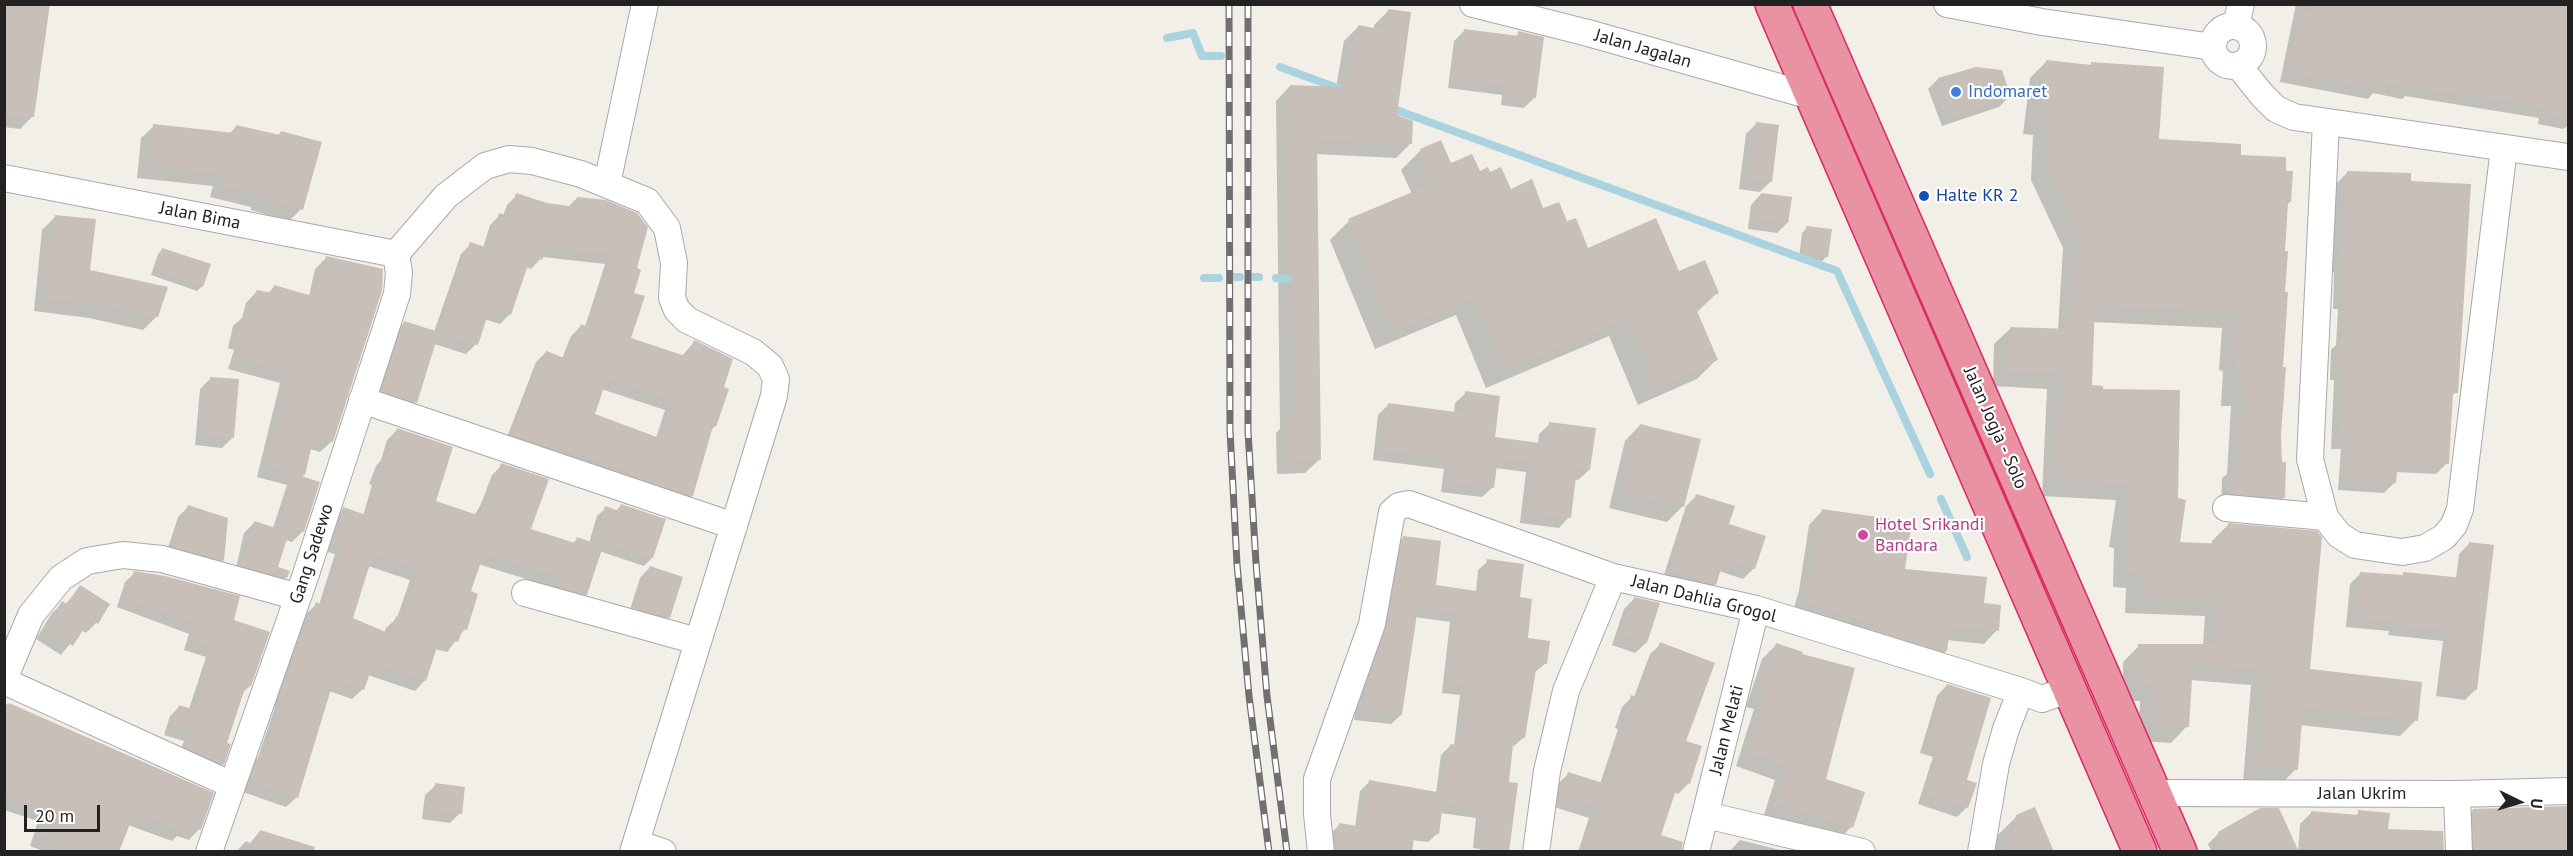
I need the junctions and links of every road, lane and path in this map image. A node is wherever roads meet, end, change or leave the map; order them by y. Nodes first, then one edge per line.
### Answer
1 (645, 4) edge
2 (1473, 4) edge
3 (1772, 4) edge
4 (1810, 4) edge
5 (1947, 4) edge
6 (2043, 13) edge
7 (2238, 15) edge
8 (2212, 47) junction
9 (2238, 65) junction
10 (1812, 96) junction
11 (2326, 122) junction
12 (2504, 148) junction
13 (2568, 158) edge
14 (4, 178) edge
15 (607, 184) junction
16 (396, 254) junction
17 (362, 400) junction
18 (2008, 458) junction
19 (1974, 473) junction
20 (2226, 508) dead end
21 (2325, 517) junction
22 (734, 526) junction
23 (1614, 577) junction
24 (525, 593) dead end
25 (298, 597) junction
26 (1756, 609) junction
27 (13, 633) edge
28 (696, 641) junction
29 (4, 680) edge
30 (2070, 689) junction
31 (2020, 691) junction
32 (232, 785) junction
33 (2568, 791) edge
34 (2155, 793) junction
35 (2457, 794) junction
36 (1706, 815) junction
37 (634, 847) edge
38 (209, 852) edge
39 (663, 852) edge
40 (1321, 852) edge
41 (1536, 852) edge
42 (1696, 852) edge
43 (1862, 852) edge
44 (1981, 852) edge
45 (2139, 852) edge
46 (2180, 852) edge
47 (2458, 852) edge

1 - 15 street
2 - 10 street, Jalan Jagalan
3 - 10 highway, Jalan Jogja - Solo
4 - 18 highway, Jalan Jogja - Solo
5 - 6 street
6 - 8 street
7 - 8 street
7 - 9 street
8 - 9 street
9 - 11 street
10 - 19 highway, Jalan Jogja - Solo
11 - 12 street
11 - 21 street
12 - 13 street
12 - 21 street
14 - 16 street, Jalan Bima
15 - 16 street
15 - 22 street
16 - 17 street, Gang Sadewo
17 - 22 street
17 - 25 street, Gang Sadewo
18 - 19 highway
18 - 34 highway, Jalan Jogja - Solo
19 - 30 highway, Jalan Jogja - Solo
20 - 21 street
22 - 28 street
23 - 26 street, Jalan Dahlia Grogol
23 - 40 street, Jalan Dahlia Grogol
23 - 41 street
24 - 28 street
25 - 27 street
25 - 32 street, Gang Sadewo
26 - 31 street, Jalan Dahlia Grogol
26 - 36 street, Jalan Melati
27 - 29 street
28 - 37 street
29 - 32 street
30 - 31 street, Jalan Dahlia Grogol
30 - 45 highway, Jalan Jogja - Solo
31 - 44 street
32 - 38 street, Gang Sadewo
33 - 35 street, Jalan Ukrim
34 - 35 street, Jalan Ukrim
34 - 46 highway, Jalan Jogja - Solo
35 - 47 street
36 - 42 street, Jalan Melati
36 - 43 street
37 - 39 street

